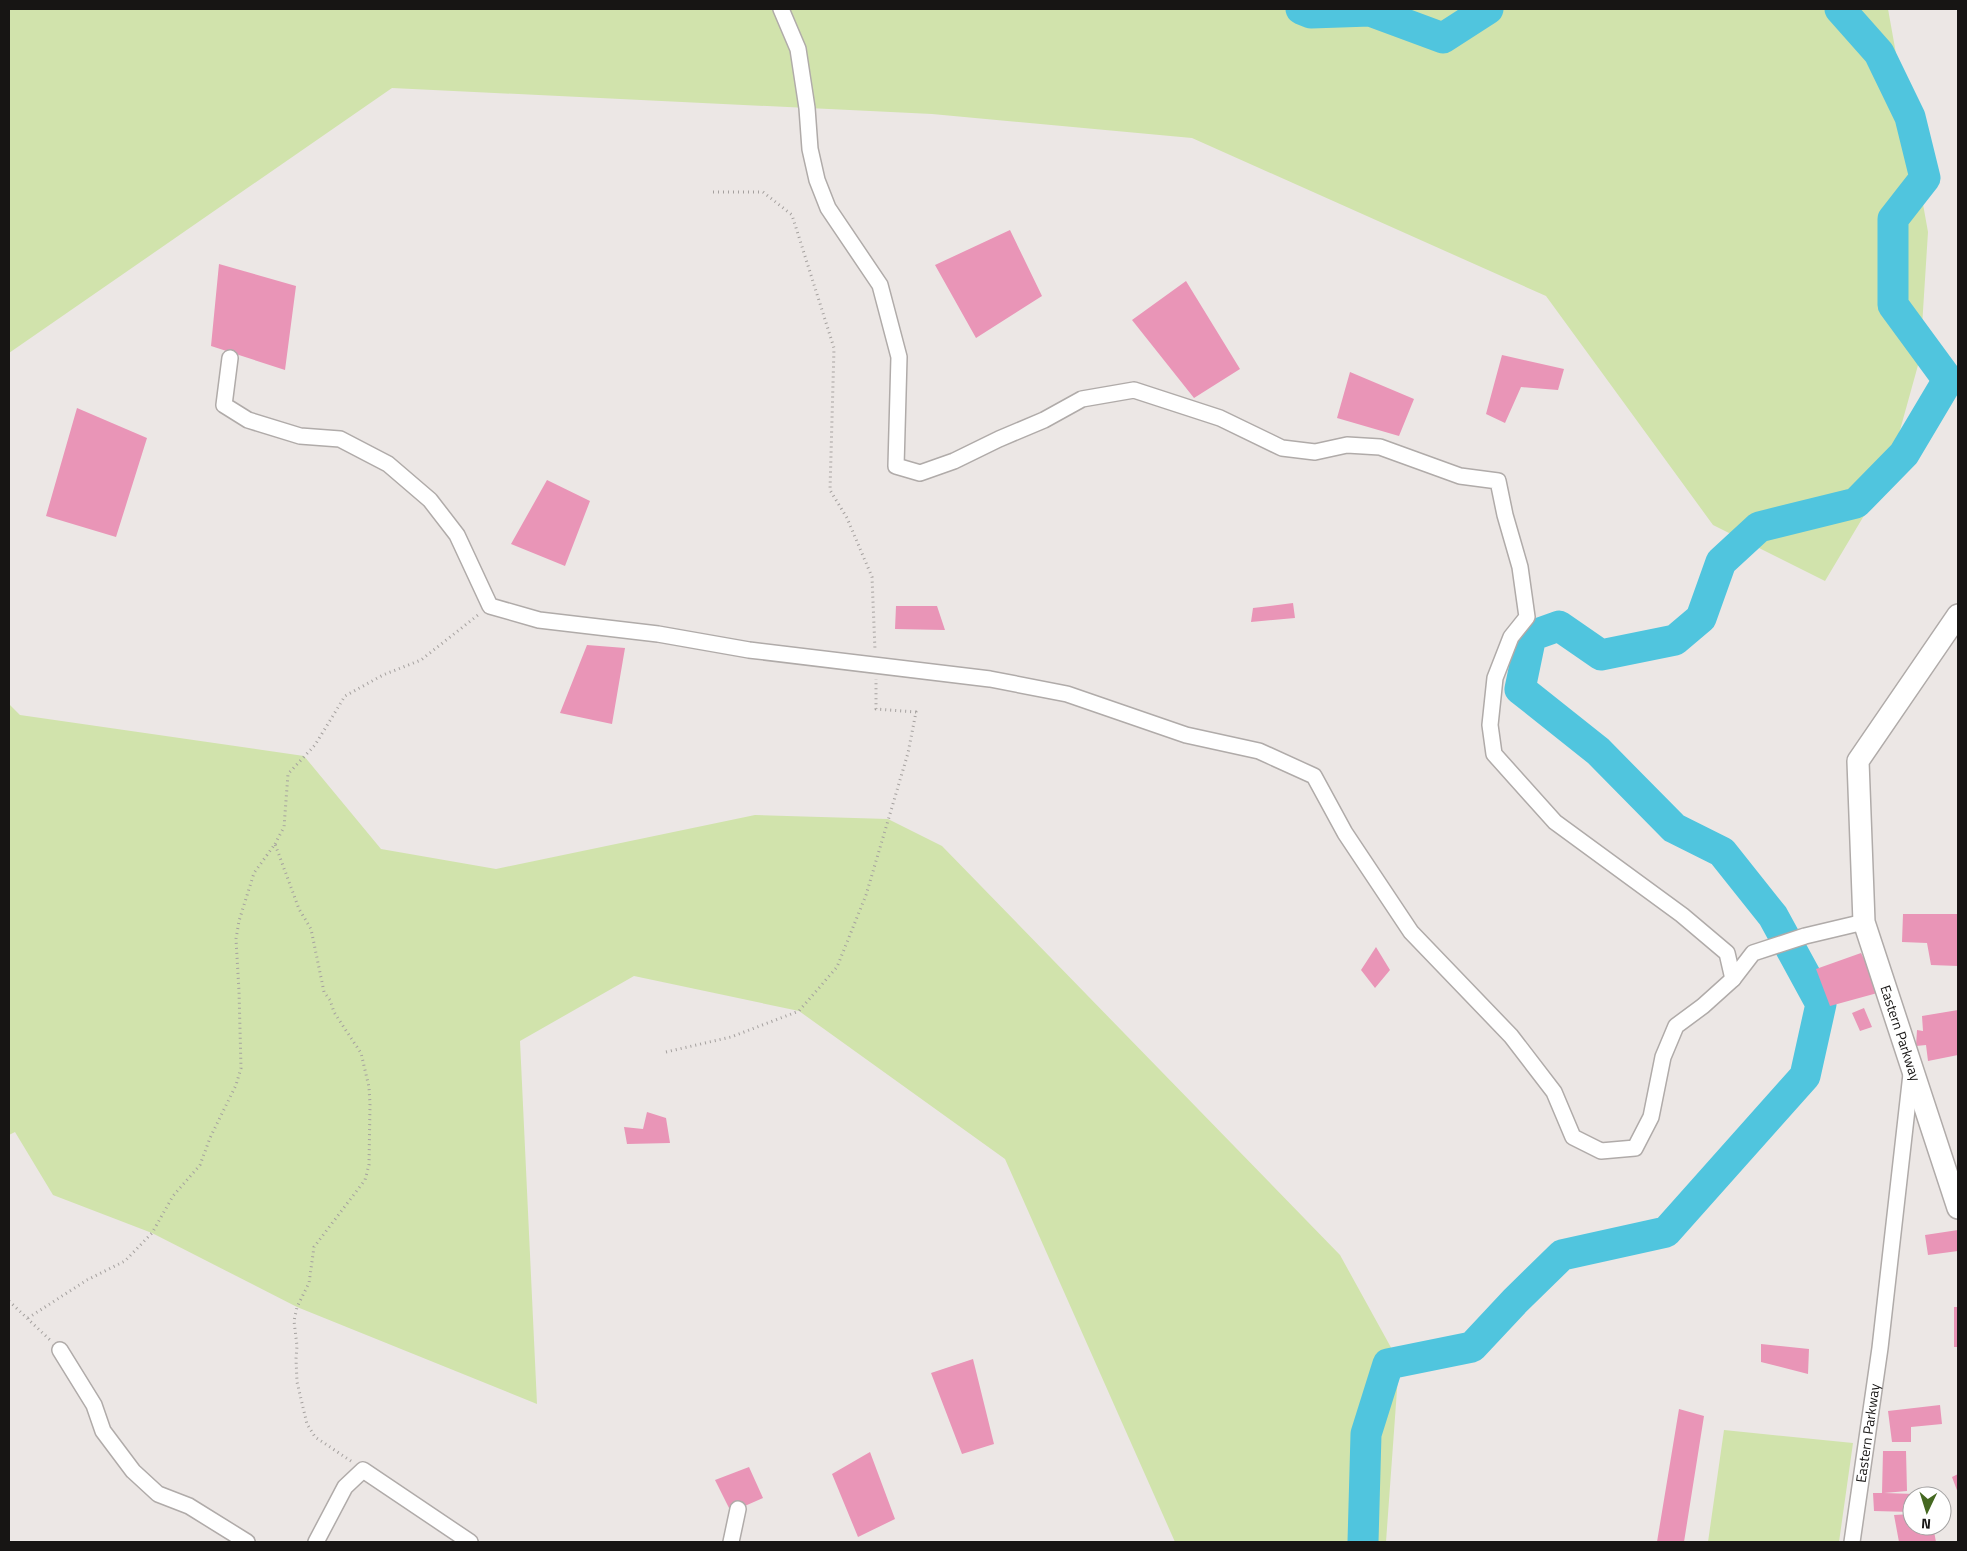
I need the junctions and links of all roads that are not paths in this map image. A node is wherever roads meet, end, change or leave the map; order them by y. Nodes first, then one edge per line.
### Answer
1 (781, 9) edge
2 (230, 358) dead end
3 (1958, 616) edge
4 (1864, 922) junction
5 (1733, 979) junction
6 (1912, 1065) junction
7 (1958, 1204) edge
8 (60, 1350) road end
9 (738, 1509) dead end
10 (247, 1542) edge
11 (316, 1542) edge
12 (470, 1542) edge
13 (731, 1542) edge
14 (1852, 1542) edge

1 - 5 street
2 - 5 street
3 - 4 street, Eastern Parkway
4 - 5 street
4 - 6 street, Eastern Parkway
6 - 7 street
6 - 14 street, Eastern Parkway
8 - 10 street
9 - 13 street
11 - 12 street

